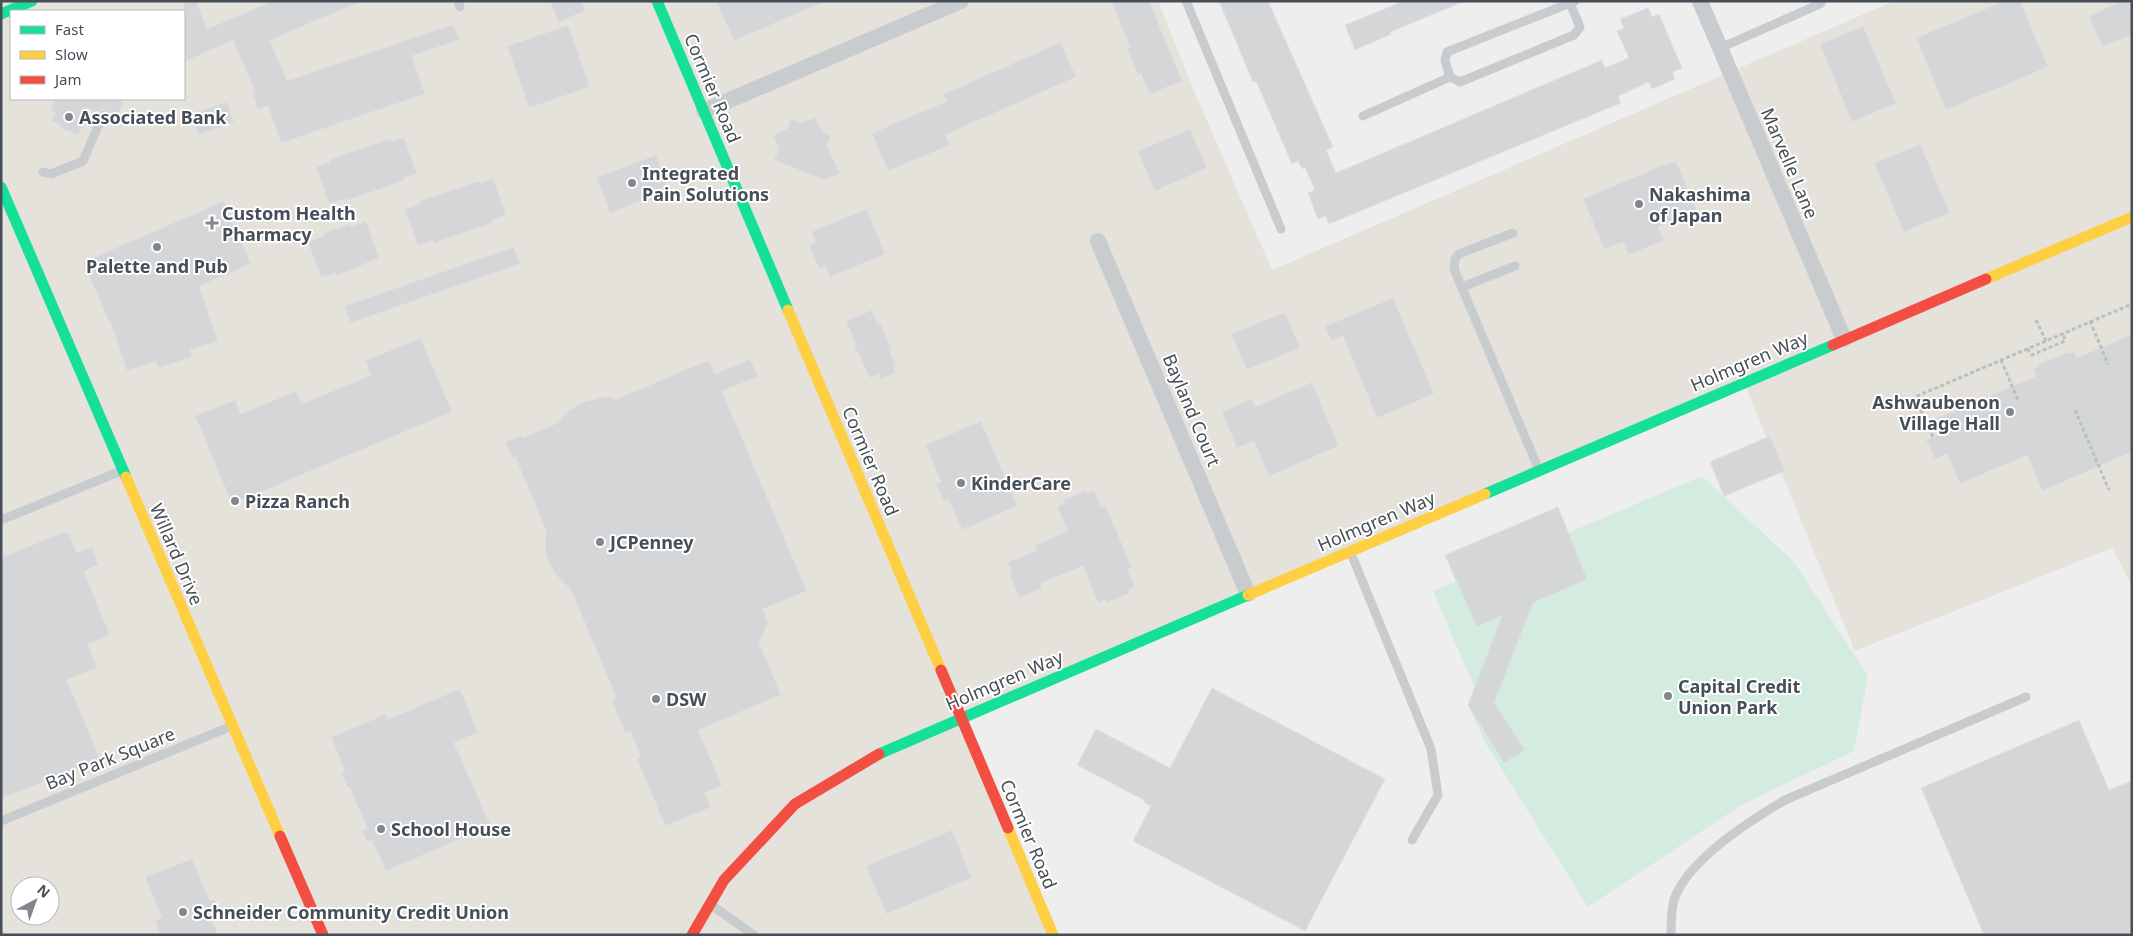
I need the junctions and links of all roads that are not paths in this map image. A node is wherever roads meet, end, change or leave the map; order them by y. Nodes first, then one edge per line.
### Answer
1 (32, 1) edge
2 (657, 1) edge
3 (961, 1) edge
4 (1186, 1) edge
5 (1700, 1) edge
6 (1822, 1) edge
7 (1572, 2) edge
8 (11, 10) edge
9 (1720, 48) junction
10 (1450, 77) junction
11 (704, 111) junction
12 (103, 115) dead end
13 (1363, 116) dead end
14 (43, 172) dead end
15 (1, 188) edge
16 (2132, 217) edge
17 (1281, 229) dead end
18 (1513, 233) dead end
19 (1098, 241) dead end
20 (1515, 266) dead end
21 (1462, 287) junction
22 (1844, 340) junction
23 (122, 470) junction
24 (1540, 470) junction
25 (1, 520) edge
26 (1350, 551) junction
27 (1248, 594) junction
28 (2026, 698) dead end
29 (961, 717) junction
30 (232, 726) junction
31 (1, 821) edge
32 (1412, 840) dead end
33 (710, 905) junction
34 (322, 935) edge
35 (692, 935) edge
36 (754, 935) edge
37 (1053, 935) edge
38 (1671, 935) edge

1 - 8 street
2 - 11 street, Cormier Road
3 - 11 street
4 - 17 lane
5 - 9 street, Marvelle Lane
6 - 9 lane
7 - 10 lane
7 - 10 lane
9 - 22 street, Marvelle Lane
10 - 13 lane
11 - 29 street, Cormier Road
12 - 14 lane
15 - 23 street, Willard Drive
16 - 22 street, Holmgren Way
18 - 21 lane
19 - 27 street, Bayland Court
20 - 21 lane
21 - 24 lane
22 - 24 street, Holmgren Way
23 - 25 lane
23 - 30 street, Willard Drive
24 - 26 street, Holmgren Way
26 - 27 street, Holmgren Way
26 - 32 lane
27 - 29 street, Holmgren Way
28 - 38 lane
29 - 33 street, Holmgren Way
29 - 37 street, Cormier Road
30 - 31 lane, Bay Park Square
30 - 34 street, Willard Drive
33 - 35 street, Holmgren Way
33 - 36 lane

